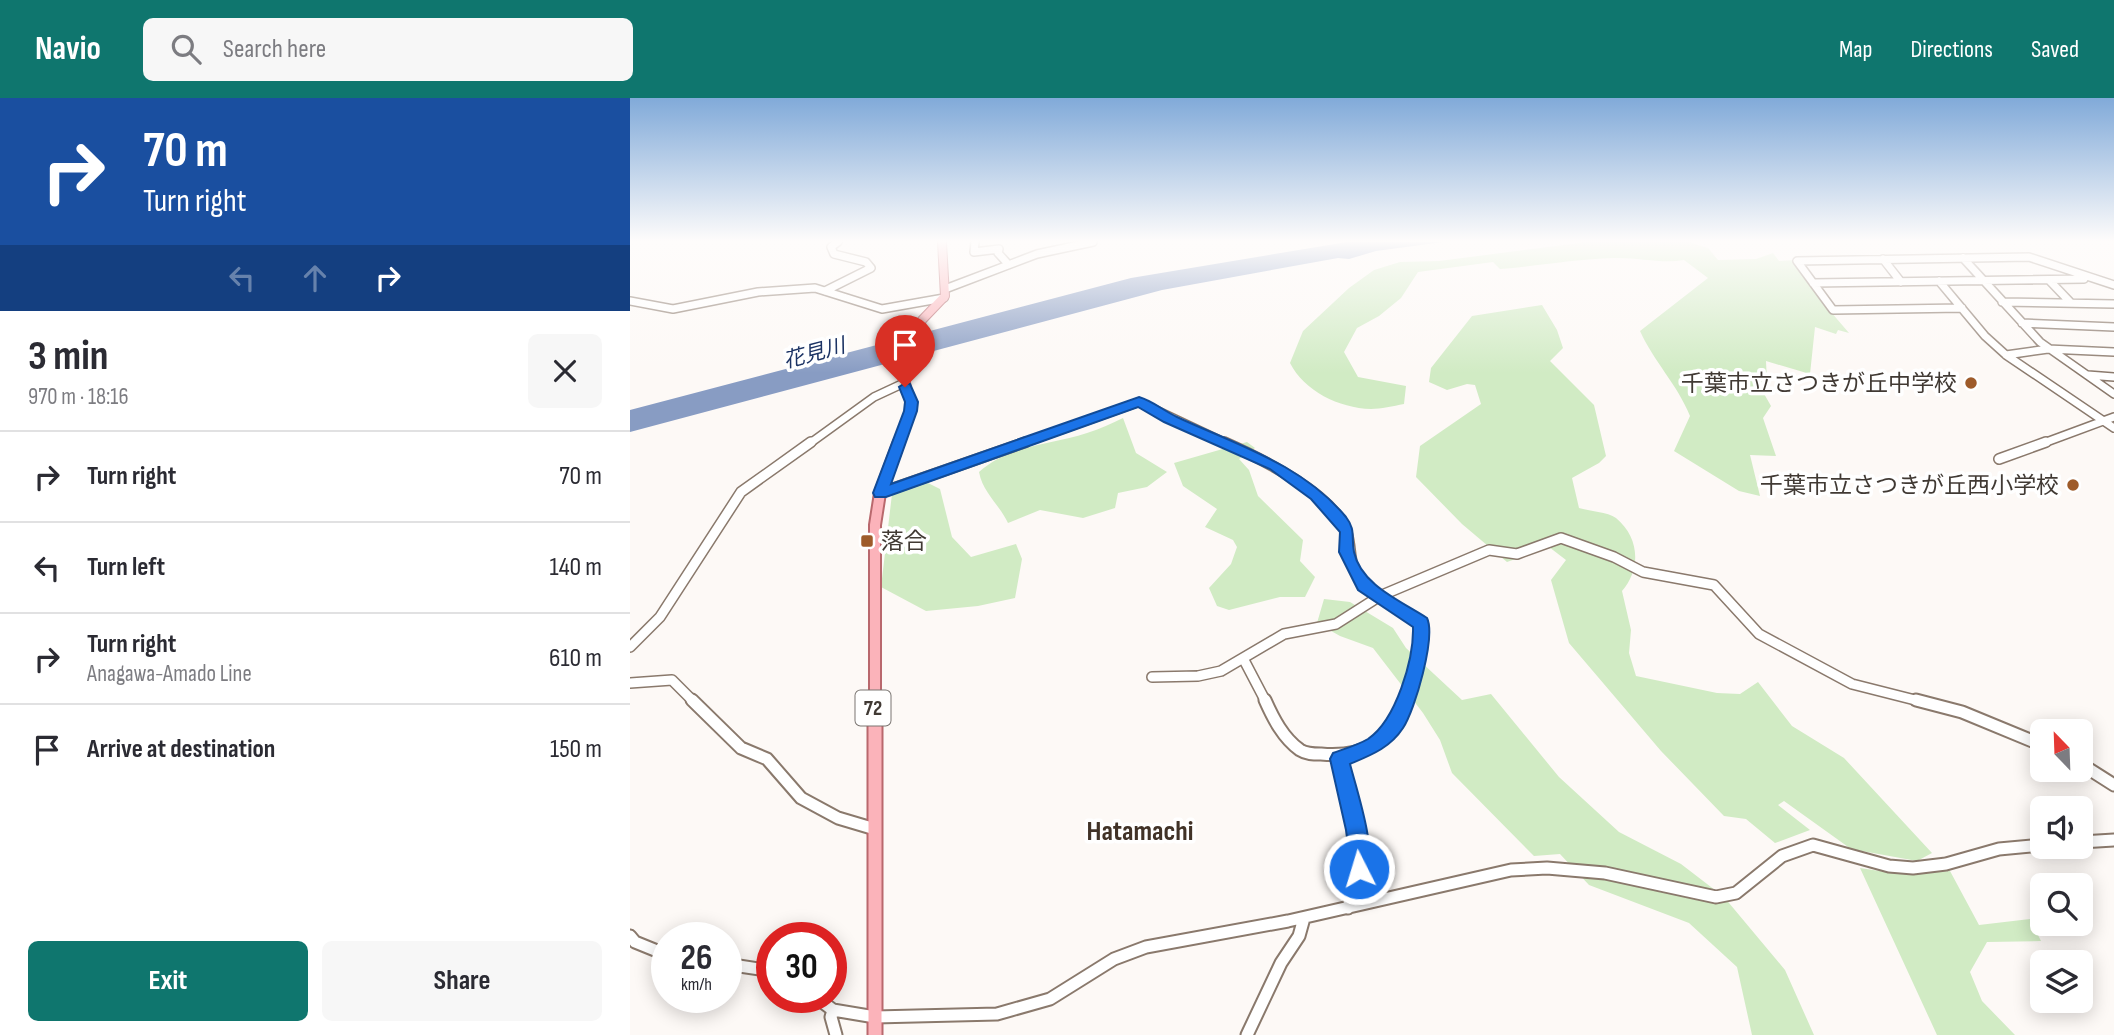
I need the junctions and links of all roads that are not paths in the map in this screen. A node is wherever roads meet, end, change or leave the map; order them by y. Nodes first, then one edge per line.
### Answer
1 (837, 286) edge
2 (945, 286) edge
3 (961, 286) edge
4 (1815, 286) edge
5 (1944, 286) edge
6 (1987, 286) edge
7 (2054, 286) edge
8 (825, 291) junction
9 (945, 293) junction
10 (630, 301) edge
11 (2002, 302) junction
12 (2071, 303) junction
13 (2114, 304) edge
14 (1962, 308) junction
15 (2021, 323) junction
16 (2114, 327) edge
17 (2048, 349) junction
18 (2114, 352) edge
19 (2006, 355) junction
20 (2086, 375) junction
21 (2114, 377) edge
22 (904, 383) junction
23 (2114, 394) edge
24 (2114, 417) edge
25 (2104, 421) junction
26 (2114, 428) edge
27 (1999, 459) dead end
28 (880, 493) junction
29 (1380, 596) junction
30 (630, 647) edge
31 (1244, 660) junction
32 (1152, 677) dead end
33 (630, 683) edge
34 (2030, 740) edge
35 (1339, 759) junction
36 (2093, 772) edge
37 (2114, 785) edge
38 (875, 829) junction
39 (2114, 840) edge
40 (2093, 841) edge
41 (2030, 846) edge
42 (1348, 908) junction
43 (1304, 918) junction
44 (630, 936) edge
45 (651, 950) edge
46 (847, 1012) edge
47 (832, 1013) edge
48 (875, 1017) junction
49 (836, 1035) edge
50 (875, 1035) edge
51 (1247, 1035) edge

1 - 8 street
2 - 9 main road
3 - 9 street
4 - 14 street
5 - 14 street
6 - 11 street
7 - 12 street
8 - 9 street
8 - 10 street
9 - 22 main road, 72
11 - 12 street
11 - 15 street
12 - 13 street
14 - 19 street
15 - 16 street
15 - 17 street
17 - 18 street
17 - 19 street
17 - 20 street
19 - 25 street
20 - 21 street
20 - 23 street
22 - 28 main road, 72
22 - 30 street
24 - 25 street
25 - 26 street
25 - 27 street
28 - 29 street
28 - 38 main road, 72
29 - 31 street
29 - 34 street
29 - 35 street
31 - 32 street
31 - 35 street
33 - 38 street
35 - 42 street
36 - 37 street
38 - 48 main road, 72
39 - 40 street
41 - 42 street
42 - 43 street
43 - 48 street
43 - 51 street
44 - 45 street
46 - 48 street
47 - 49 street
48 - 50 main road, 72

